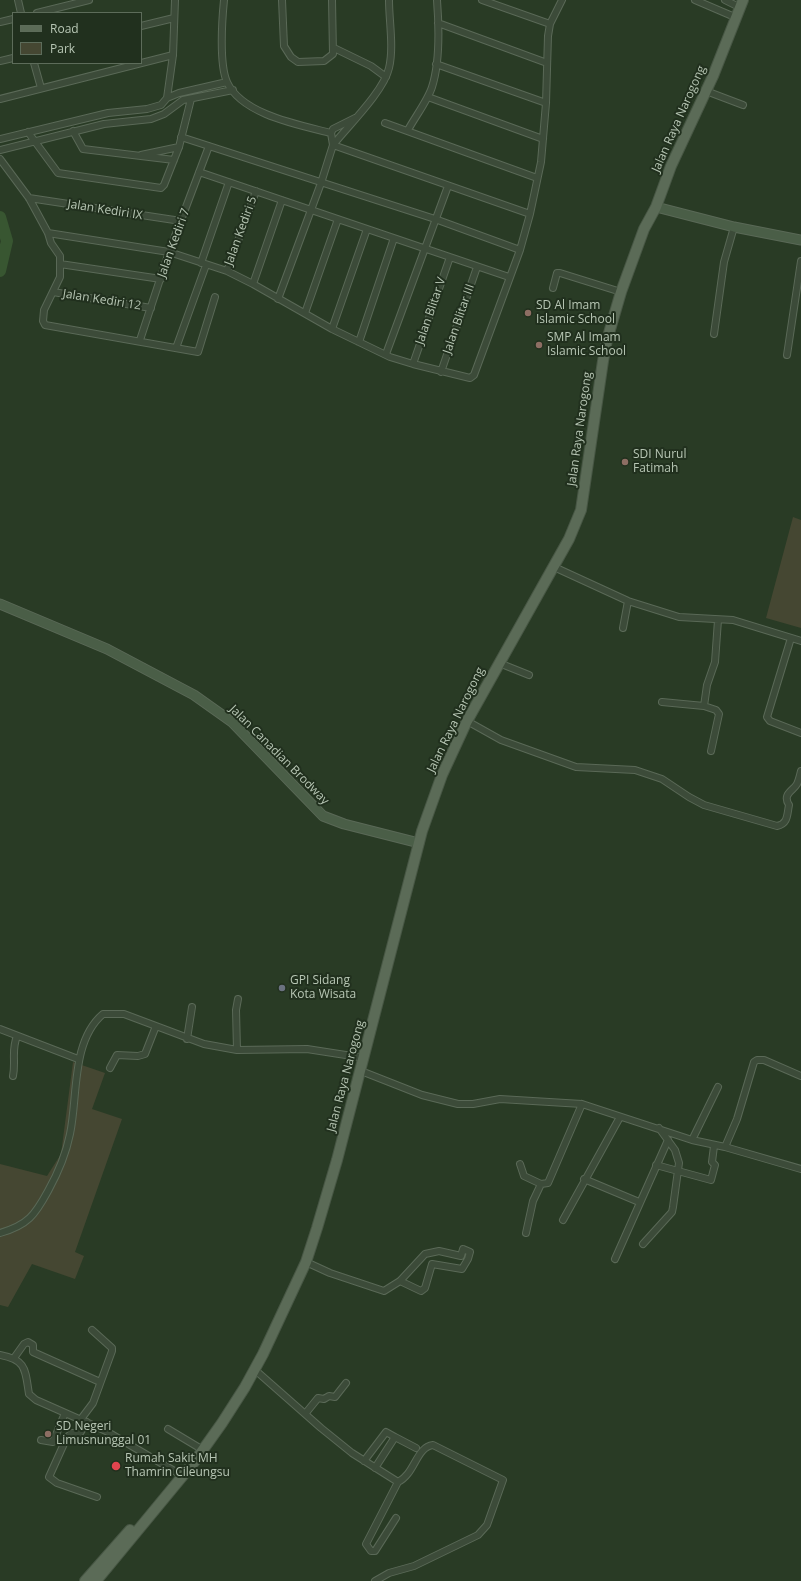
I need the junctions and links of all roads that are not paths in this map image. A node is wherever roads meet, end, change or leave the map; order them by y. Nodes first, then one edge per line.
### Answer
1 (18, 0) edge
2 (89, 0) edge
3 (175, 0) edge
4 (224, 0) edge
5 (282, 0) edge
6 (332, 0) edge
7 (389, 0) edge
8 (437, 0) edge
9 (482, 0) edge
10 (562, 0) edge
11 (695, 0) edge
12 (725, 0) edge
13 (742, 4) edge
14 (21, 12) edge
15 (41, 12) edge
16 (174, 18) junction
17 (737, 18) junction
18 (12, 19) edge
19 (0, 22) edge
20 (438, 23) junction
21 (550, 24) junction
22 (142, 26) edge
23 (334, 48) junction
24 (173, 55) junction
25 (12, 58) edge
26 (0, 61) edge
27 (142, 63) edge
28 (547, 63) junction
29 (34, 64) edge
30 (137, 64) edge
31 (436, 64) junction
32 (386, 77) junction
33 (227, 82) junction
34 (42, 88) junction
35 (233, 90) junction
36 (706, 91) junction
37 (428, 97) junction
38 (167, 98) junction
39 (0, 99) edge
40 (190, 99) junction
41 (546, 103) junction
42 (743, 105) dead end
43 (355, 118) junction
44 (385, 123) dead end
45 (408, 130) junction
46 (73, 131) junction
47 (28, 132) junction
48 (331, 133) junction
49 (181, 137) junction
50 (0, 139) edge
51 (543, 139) junction
52 (34, 141) junction
53 (333, 145) junction
54 (209, 146) junction
55 (179, 147) junction
56 (0, 150) edge
57 (138, 156) junction
58 (0, 159) edge
59 (174, 160) junction
60 (199, 172) junction
61 (538, 178) junction
62 (229, 182) junction
63 (321, 183) junction
64 (448, 186) junction
65 (256, 191) junction
66 (29, 198) junction
67 (282, 200) junction
68 (656, 207) junction
69 (310, 210) junction
70 (530, 214) junction
71 (338, 219) junction
72 (435, 219) junction
73 (181, 221) junction
74 (734, 227) junction
75 (367, 229) junction
76 (48, 233) junction
77 (394, 238) junction
78 (801, 240) edge
79 (424, 249) junction
80 (520, 250) junction
81 (170, 252) junction
82 (450, 257) junction
83 (801, 261) edge
84 (60, 264) junction
85 (204, 264) junction
86 (477, 266) junction
87 (227, 271) junction
88 (509, 277) junction
89 (161, 279) junction
90 (253, 284) junction
91 (554, 288) dead end
92 (53, 292) junction
93 (621, 292) junction
94 (215, 297) dead end
95 (278, 299) junction
96 (151, 308) junction
97 (305, 313) junction
98 (332, 329) junction
99 (714, 334) dead end
100 (140, 340) junction
101 (359, 342) junction
102 (176, 348) junction
103 (386, 354) junction
104 (786, 355) dead end
105 (413, 364) junction
106 (441, 372) junction
107 (554, 567) junction
108 (628, 601) junction
109 (0, 604) edge
110 (718, 620) junction
111 (623, 628) dead end
112 (791, 638) junction
113 (801, 641) edge
114 (499, 663) junction
115 (529, 675) dead end
116 (662, 702) dead end
117 (704, 706) junction
118 (467, 721) junction
119 (801, 733) edge
120 (711, 751) dead end
121 (801, 771) edge
122 (419, 843) junction
123 (238, 999) dead end
124 (192, 1007) dead end
125 (156, 1026) junction
126 (0, 1029) edge
127 (17, 1036) junction
128 (187, 1039) junction
129 (237, 1050) junction
130 (365, 1058) junction
131 (78, 1059) junction
132 (110, 1068) dead end
133 (361, 1071) junction
134 (13, 1076) dead end
135 (801, 1076) edge
136 (718, 1087) dead end
137 (582, 1104) junction
138 (620, 1117) junction
139 (659, 1128) junction
140 (668, 1140) junction
141 (692, 1140) junction
142 (714, 1146) junction
143 (725, 1147) junction
144 (520, 1164) dead end
145 (656, 1165) junction
146 (801, 1169) edge
147 (678, 1172) junction
148 (584, 1179) junction
149 (541, 1184) junction
150 (639, 1202) junction
151 (563, 1220) dead end
152 (0, 1233) edge
153 (526, 1233) dead end
154 (643, 1244) dead end
155 (615, 1260) dead end
156 (306, 1262) junction
157 (400, 1282) junction
158 (92, 1330) dead end
159 (0, 1355) edge
160 (14, 1358) junction
161 (254, 1370) junction
162 (100, 1382) junction
163 (346, 1384) dead end
164 (65, 1412) junction
165 (305, 1414) junction
166 (84, 1420) junction
167 (168, 1429) dead end
168 (396, 1437) junction
169 (41, 1440) dead end
170 (416, 1448) dead end
171 (203, 1450) junction
172 (364, 1461) junction
173 (375, 1468) junction
174 (183, 1476) junction
175 (398, 1482) junction
176 (169, 1492) junction
177 (97, 1497) dead end
178 (396, 1518) dead end
179 (85, 1581) edge
180 (96, 1581) edge
181 (374, 1581) edge

1 - 14 street
2 - 15 street
3 - 16 street
4 - 33 street
5 - 23 street
6 - 23 street
7 - 32 street
8 - 20 street
9 - 21 street
10 - 21 street
11 - 17 street
12 - 13 street
13 - 17 main road, Jalan Raya Narogong
16 - 22 street
16 - 24 street
17 - 36 main road, Jalan Raya Narogong
18 - 19 street
20 - 28 street
20 - 31 street
21 - 28 street
23 - 32 street
24 - 27 street
24 - 38 street
25 - 26 street
28 - 41 street
29 - 34 street
30 - 34 street
31 - 37 street
31 - 41 street
32 - 43 street
33 - 35 street
33 - 38 street
34 - 39 street
35 - 40 street
35 - 48 street
36 - 42 street
36 - 68 main road, Jalan Raya Narogong
37 - 45 street
37 - 51 street
38 - 47 street
40 - 46 street
40 - 49 street
41 - 51 street
43 - 48 street
43 - 53 street
44 - 45 street
45 - 61 street
46 - 52 street
46 - 57 street
47 - 50 street
47 - 52 street
48 - 53 street
49 - 54 street
49 - 55 street
51 - 61 street
52 - 56 street
52 - 59 street
53 - 63 street
53 - 64 street
54 - 60 street, Jalan Kediri 7
54 - 63 street
55 - 57 street
55 - 59 street
57 - 59 street
58 - 66 street
60 - 62 street
60 - 73 street, Jalan Kediri 7
61 - 70 street
62 - 65 street
62 - 85 street
63 - 69 street
63 - 72 street
64 - 70 street
64 - 72 street
65 - 67 street
65 - 87 street, Jalan Kediri 5
66 - 73 street, Jalan Kediri IX
66 - 76 street
67 - 69 street
67 - 90 street
68 - 74 street
68 - 93 main road, Jalan Raya Narogong
69 - 71 street
69 - 95 street
70 - 80 street
71 - 75 street
71 - 97 street
72 - 79 street
72 - 80 street
73 - 81 street, Jalan Kediri 7
74 - 78 street
74 - 99 street
75 - 77 street
75 - 98 street
76 - 81 street
76 - 84 street
77 - 79 street
77 - 101 street
79 - 82 street
79 - 103 street
80 - 88 street
81 - 85 street
81 - 89 street, Jalan Kediri 7
82 - 86 street
82 - 105 street, Jalan Blitar V
83 - 104 street
84 - 89 street
84 - 92 street
85 - 87 street
85 - 102 street
86 - 88 street
86 - 106 street, Jalan Blitar III
87 - 90 street
88 - 106 street
89 - 96 street, Jalan Kediri 7
90 - 95 street
91 - 93 street
92 - 96 street, Jalan Kediri 12
92 - 100 street
93 - 107 main road, Jalan Raya Narogong
94 - 102 street
95 - 97 street
96 - 100 street, Jalan Kediri 7
97 - 98 street
98 - 101 street
100 - 102 street
101 - 103 street
103 - 105 street
105 - 106 street
107 - 108 street
107 - 114 main road, Jalan Raya Narogong
108 - 110 street
108 - 111 street
109 - 122 street, Jalan Canadian Brodway
110 - 112 street
110 - 117 street
112 - 113 street
112 - 119 street
114 - 115 street
114 - 118 main road, Jalan Raya Narogong
116 - 117 street
117 - 120 street
118 - 121 street
118 - 122 main road, Jalan Raya Narogong
122 - 130 main road, Jalan Raya Narogong
123 - 129 street
124 - 128 street
125 - 128 street
125 - 131 street
125 - 132 street
126 - 127 street
127 - 131 street
127 - 134 street
128 - 129 street
129 - 130 street
130 - 133 main road, Jalan Raya Narogong
131 - 152 street
133 - 137 street
133 - 156 main road, Jalan Raya Narogong
135 - 143 street
136 - 141 street
137 - 138 street
137 - 149 street
138 - 139 street
138 - 148 street
139 - 140 street
139 - 141 street
140 - 145 street
140 - 147 street
141 - 142 street
142 - 143 street
142 - 147 street
143 - 146 street
144 - 149 street
145 - 147 street
145 - 150 street
147 - 154 street
148 - 150 street
148 - 151 street
149 - 153 street
150 - 155 street
156 - 157 street
156 - 161 main road, Jalan Raya Narogong
157 - 157 street
158 - 162 street
159 - 160 street
160 - 162 street
160 - 164 street
161 - 165 street
161 - 171 main road, Jalan Raya Narogong
162 - 166 street
163 - 165 street
164 - 166 street
164 - 169 street
165 - 172 street
166 - 174 street
166 - 177 street
167 - 171 street
168 - 170 street
168 - 172 street
168 - 173 street
171 - 174 main road, Jalan Raya Narogong
172 - 173 street
173 - 175 street
174 - 176 main road, Jalan Raya Narogong
175 - 178 street
175 - 181 street
176 - 179 main road, Jalan Raya Narogong
176 - 180 main road, Jalan Raya Narogong

